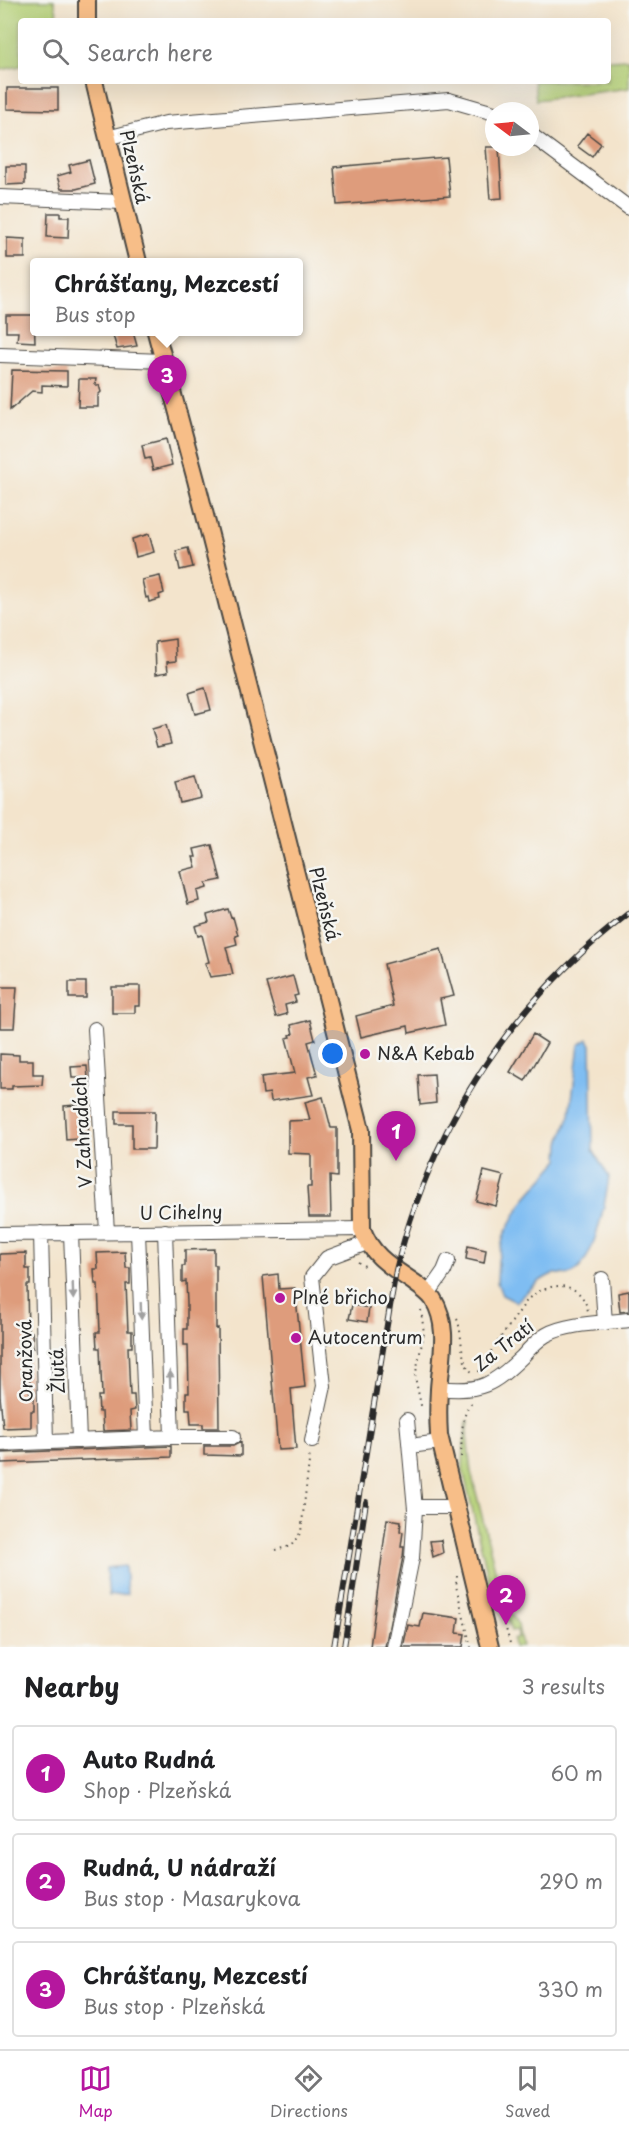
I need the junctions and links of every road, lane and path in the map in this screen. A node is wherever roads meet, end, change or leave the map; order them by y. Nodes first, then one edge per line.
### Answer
1 (87, 0) edge
2 (87, 18) edge
3 (95, 84) edge
4 (485, 110) edge
5 (107, 138) junction
6 (539, 141) edge
7 (0, 197) edge
8 (122, 202) junction
9 (628, 207) edge
10 (137, 258) edge
11 (157, 336) edge
12 (0, 355) edge
13 (163, 361) junction
14 (95, 1029) dead end
15 (107, 1232) junction
16 (138, 1232) junction
17 (165, 1232) junction
18 (41, 1233) junction
19 (71, 1233) junction
20 (0, 1234) edge
21 (365, 1236) junction
22 (448, 1261) dead end
23 (602, 1279) dead end
24 (428, 1294) junction
25 (456, 1316) dead end
26 (605, 1317) junction
27 (629, 1320) edge
28 (483, 1374) dead end
29 (479, 1375) junction
30 (439, 1388) junction
31 (474, 1402) dead end
32 (407, 1420) dead end
33 (172, 1437) junction
34 (233, 1437) dead end
35 (146, 1438) junction
36 (79, 1440) junction
37 (312, 1441) joint
38 (46, 1442) junction
39 (440, 1442) junction
40 (0, 1444) edge
41 (410, 1446) junction
42 (452, 1465) junction
43 (415, 1507) junction
44 (455, 1507) junction
45 (276, 1550) dead end
46 (493, 1597) dead end
47 (394, 1647) edge
48 (489, 1647) edge
49 (511, 1647) edge

1 - 2 main road
3 - 5 main road, Plzeňská
4 - 5 street
5 - 8 main road, Plzeňská
6 - 9 street
7 - 8 street
8 - 10 main road, Plzeňská
11 - 13 main road, Plzeňská
12 - 13 street
13 - 21 main road, Plzeňská
14 - 15 street, V Zahradách
15 - 16 street, U Cihelny
15 - 19 street, U Cihelny
16 - 17 street, U Cihelny
16 -> 35 street
17 - 21 street, U Cihelny
33 -> 17 street
18 - 19 street, U Cihelny
18 - 20 street, U Cihelny
18 - 38 street, Oranžová
19 -> 36 street, Žlutá
21 - 24 main road
21 - 37 street
22 - 24 street
23 - 26 street
24 - 30 main road
25 - 29 path
26 - 27 street, Za Tratí
26 - 29 path
26 - 30 street, Za Tratí
28 - 29 path
30 - 39 main road
31 - 42 path
32 - 41 street
33 - 34 street
33 - 35 street
35 - 36 street
36 - 38 street
37 - 45 path
38 - 40 street
39 - 41 street
39 - 42 main road
41 - 43 street
42 - 44 main road
43 - 44 street
43 - 47 street
44 - 48 main road
46 - 49 path

